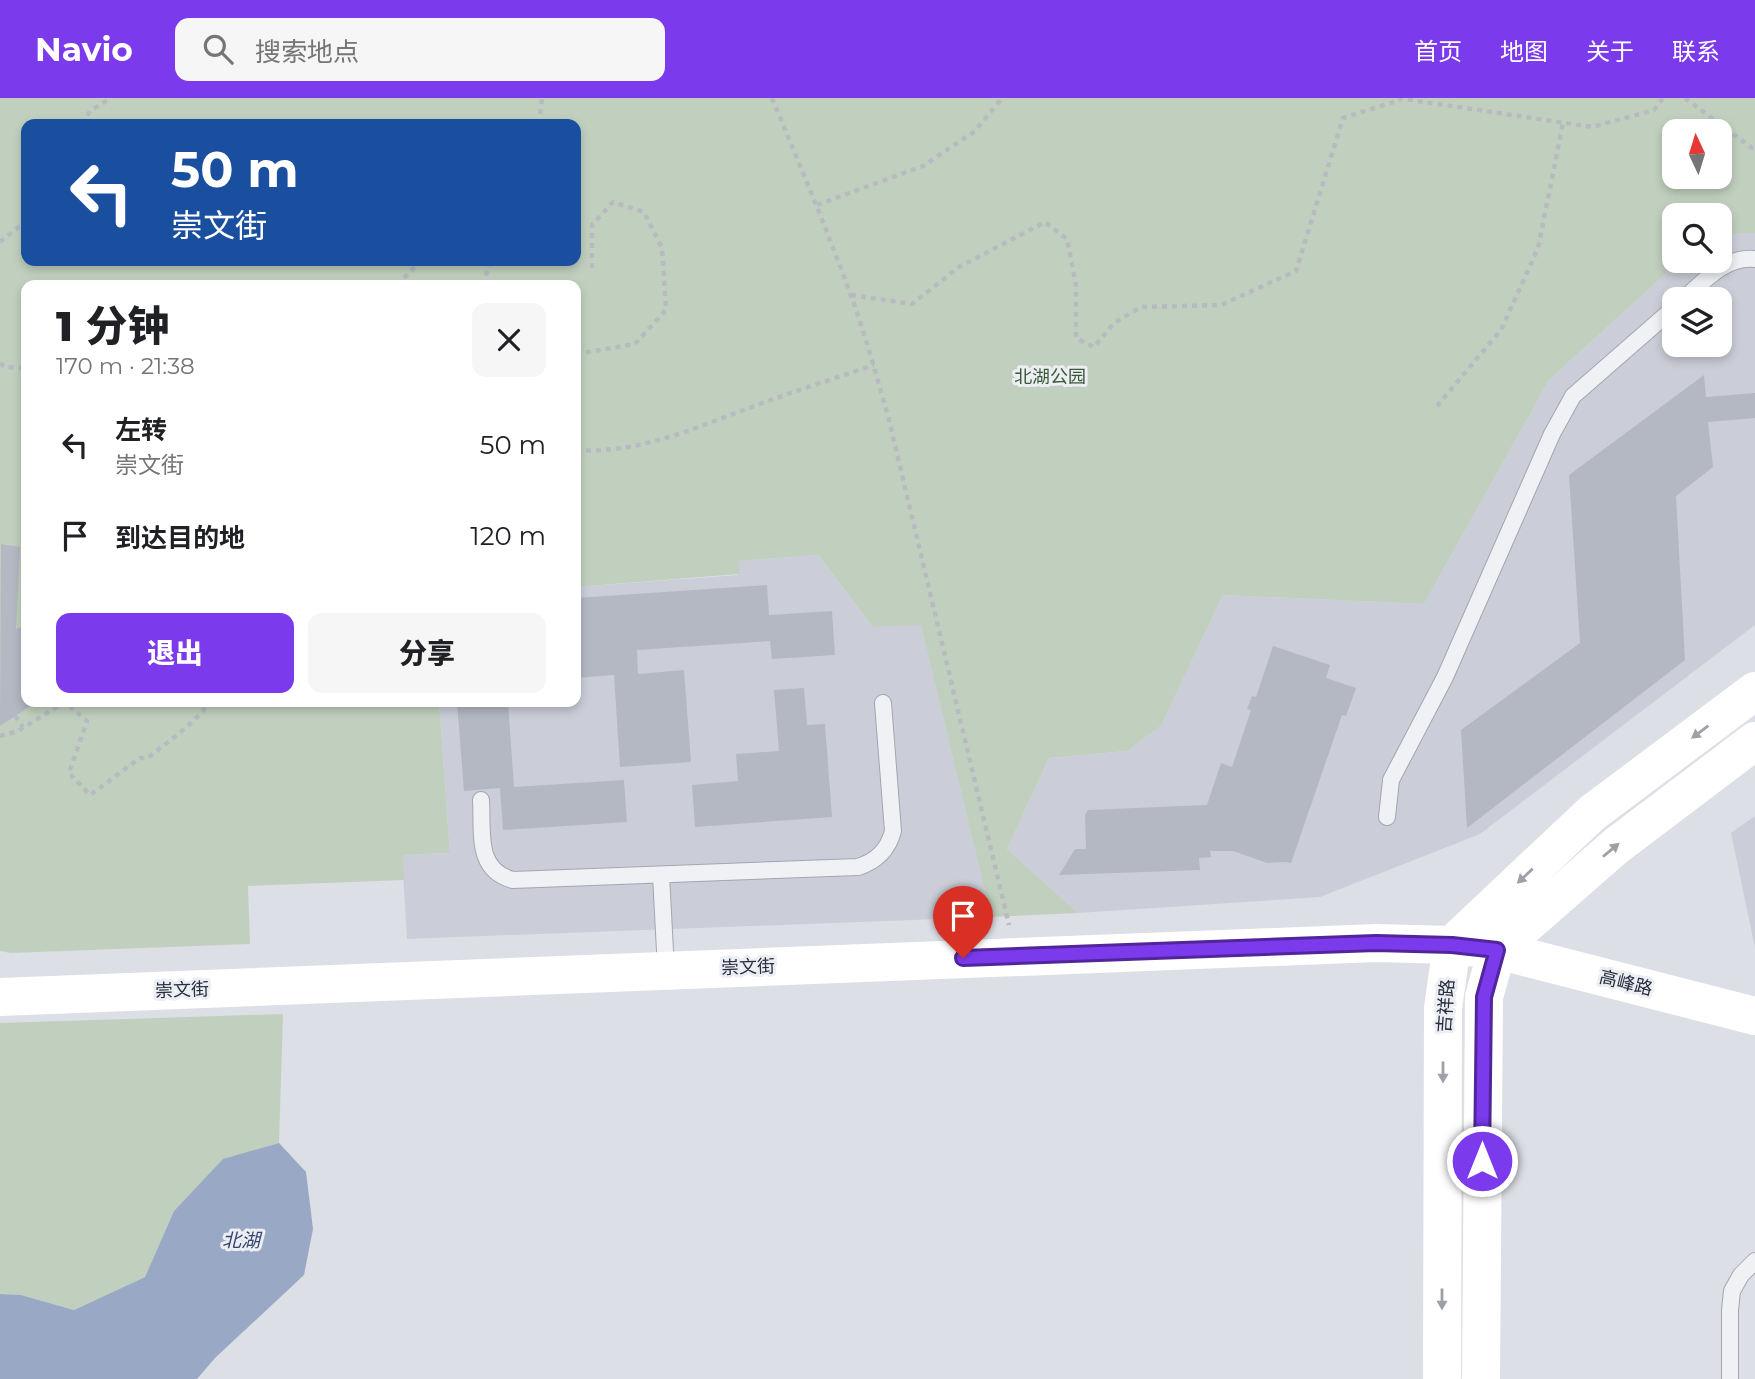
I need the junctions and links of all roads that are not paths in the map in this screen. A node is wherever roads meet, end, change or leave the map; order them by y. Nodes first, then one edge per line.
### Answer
1 (1755, 259) edge
2 (1698, 287) edge
3 (1662, 318) edge
4 (1755, 691) edge
5 (883, 703) dead end
6 (1755, 741) edge
7 (481, 800) dead end
8 (1387, 817) dead end
9 (662, 875) junction
10 (1452, 945) junction
11 (1497, 950) junction
12 (666, 970) junction
13 (0, 997) edge
14 (1755, 1016) edge
15 (1755, 1261) edge
16 (1441, 1379) edge
17 (1481, 1379) edge
18 (1730, 1379) edge

1 - 2 lane
3 - 8 lane
4 -> 10 street
5 - 9 lane
11 -> 6 street
7 - 9 lane
9 - 12 lane
10 - 11 street, 崇文街
10 - 12 street, 崇文街
10 -> 16 street, 吉祥路
11 - 14 street, 高峰路
11 - 17 street, 吉祥路
12 - 13 street, 崇文街
15 - 18 lane

